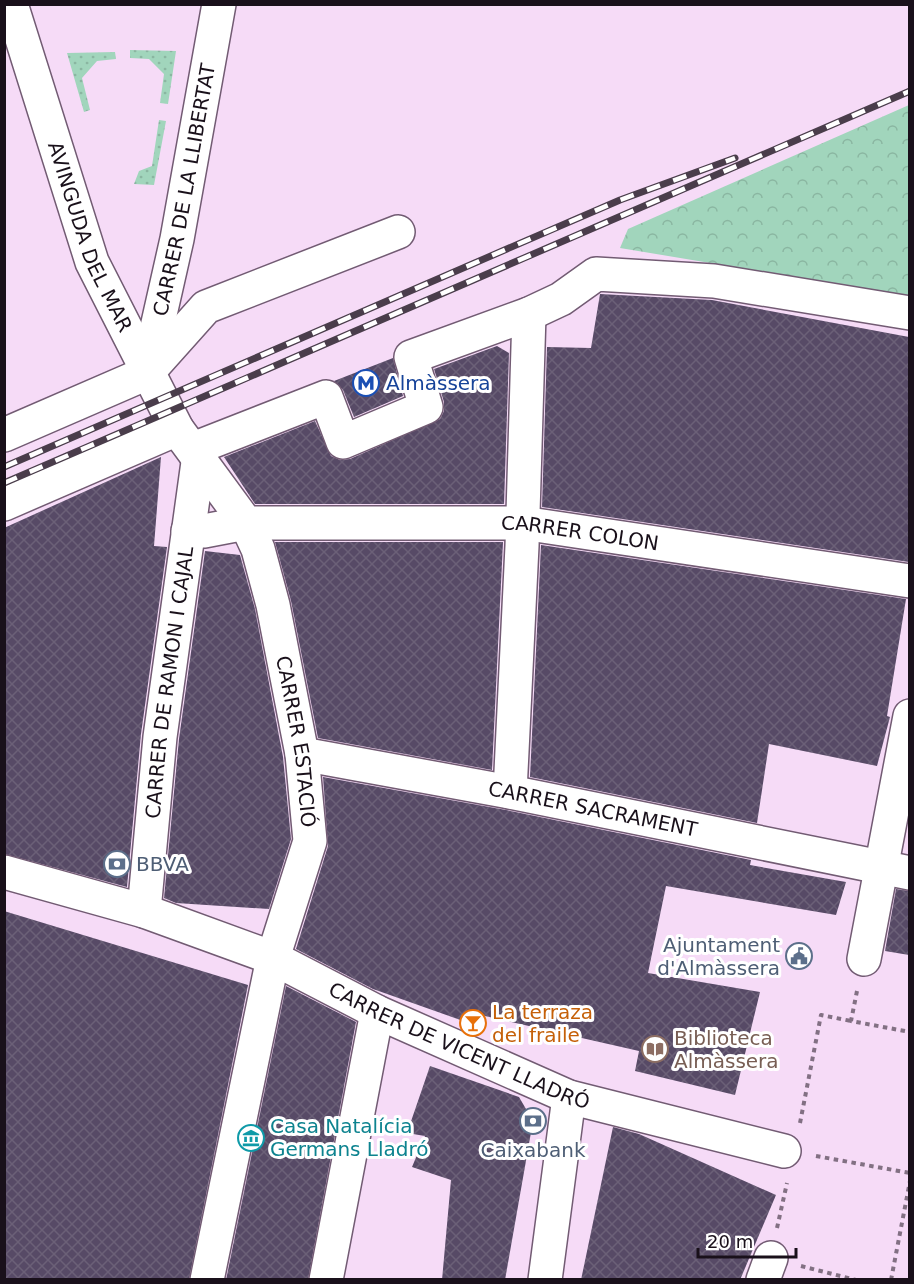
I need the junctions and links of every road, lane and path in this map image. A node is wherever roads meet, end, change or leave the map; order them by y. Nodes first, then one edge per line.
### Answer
1 (11, 4) edge
2 (219, 4) edge
3 (398, 232) dead end
4 (909, 313) edge
5 (529, 314) junction
6 (147, 373) junction
7 (4, 435) edge
8 (190, 444) junction
9 (4, 504) edge
10 (246, 523) junction
11 (522, 523) junction
12 (188, 531) junction
13 (909, 581) edge
14 (909, 716) edge
15 (302, 754) junction
16 (510, 792) junction
17 (895, 870) edge
18 (4, 872) edge
19 (144, 911) junction
20 (273, 958) junction
21 (864, 959) joint
22 (377, 1012) junction
23 (851, 1021) junction
24 (909, 1032) edge
25 (569, 1097) junction
26 (789, 1152) junction
27 (909, 1173) edge
28 (909, 1181) edge
29 (207, 1280) edge
30 (326, 1280) edge
31 (545, 1280) edge
32 (891, 1280) edge

1 - 6 street, AVINGUDA DEL MAR
2 - 6 street, CARRER DE LA LLIBERTAT
3 - 6 street
4 - 5 street
5 - 8 street
5 - 11 street
6 - 7 street
6 - 8 street, AVINGUDA DEL MAR
8 - 9 street
8 - 10 street
8 - 12 street, CARRER DE RAMON I CAJAL
10 - 11 street, CARRER COLON
10 - 12 street, CARRER COLON
10 - 15 street, CARRER ESTACIÓ
11 - 13 street, CARRER COLON
11 - 16 street
12 - 19 street, CARRER DE RAMON I CAJAL
14 - 17 street
15 - 16 street, CARRER SACRAMENT
15 - 20 street, CARRER ESTACIÓ
16 - 17 street, CARRER SACRAMENT
17 - 21 street
18 - 19 street, CARRER DE VICENT LLADRÓ
19 - 20 street, CARRER DE VICENT LLADRÓ
20 - 22 street, CARRER DE VICENT LLADRÓ
20 - 29 street, CARRER ESTACIÓ
21 - 23 path
22 - 25 street, CARRER DE VICENT LLADRÓ
22 - 30 street
23 - 24 path
23 - 26 path
25 - 26 street, CARRER DE VICENT LLADRÓ
25 - 31 street
26 - 27 path
28 - 32 path

